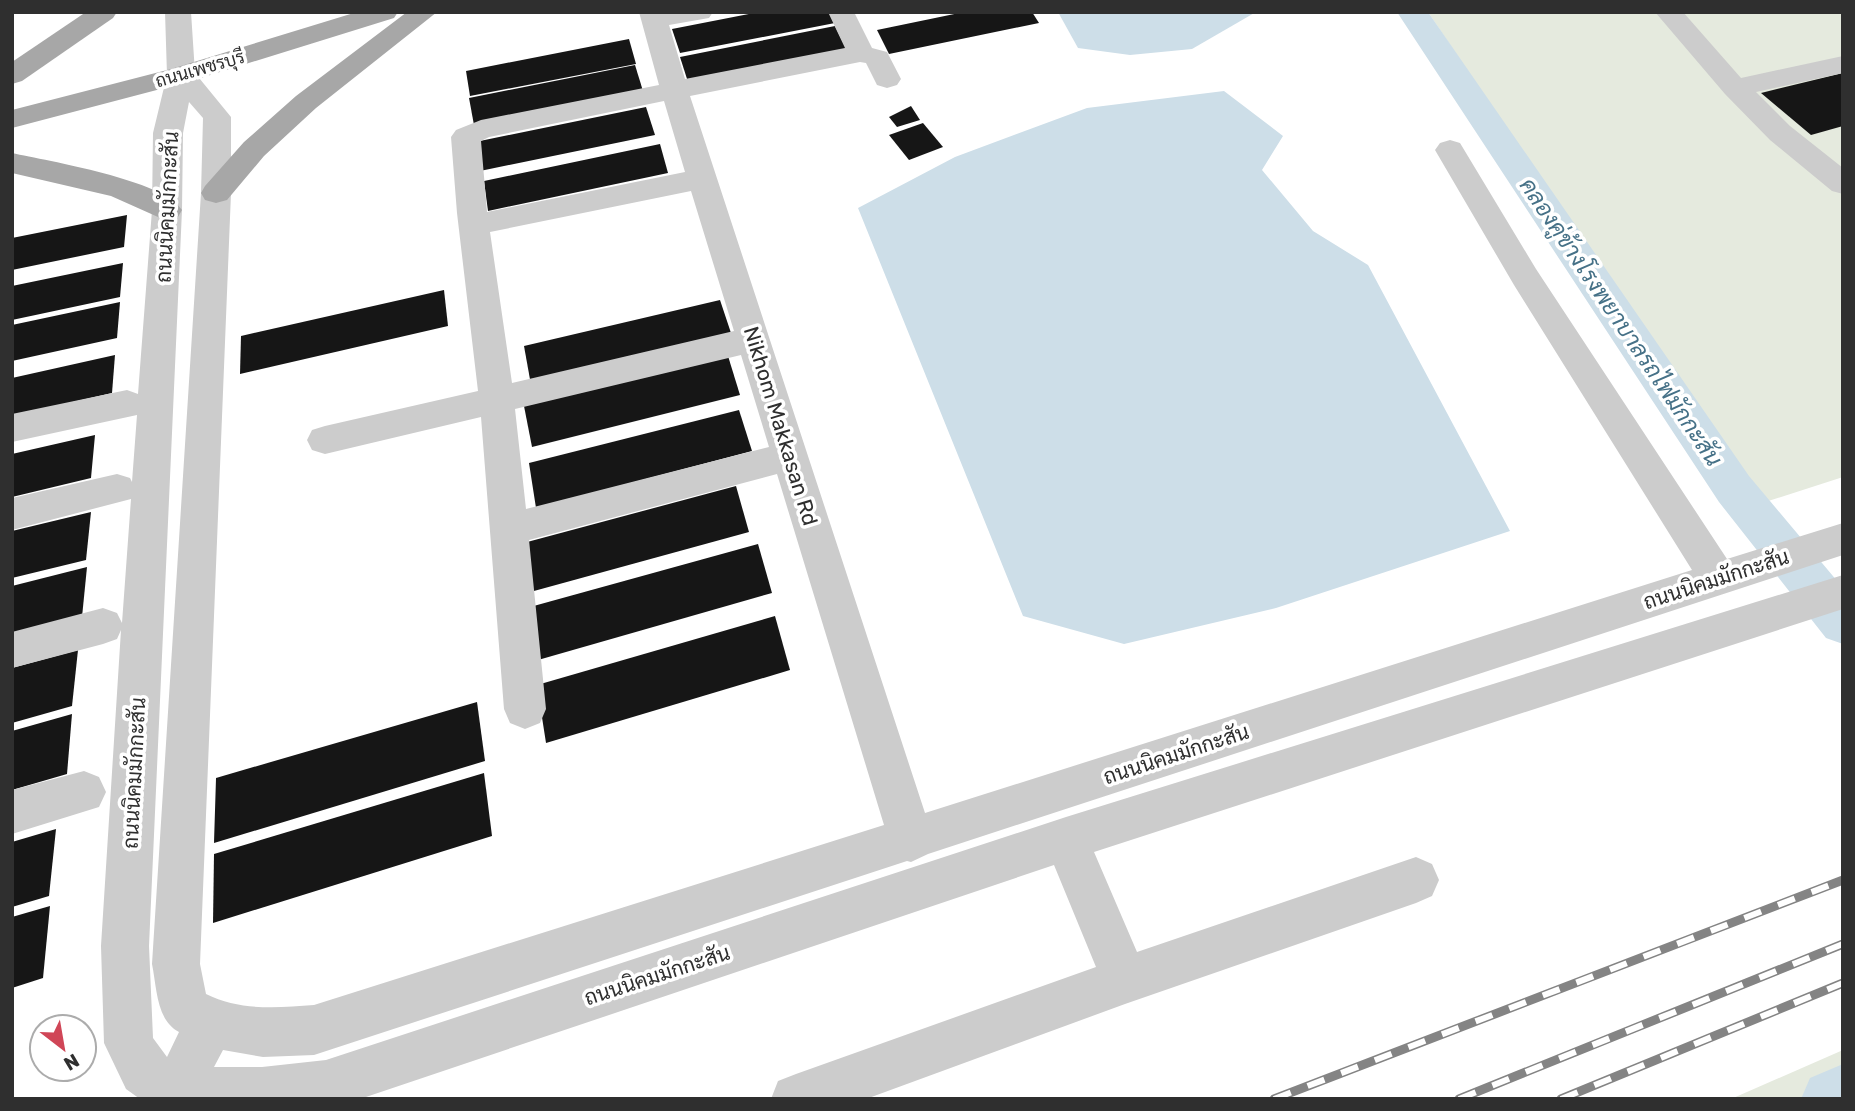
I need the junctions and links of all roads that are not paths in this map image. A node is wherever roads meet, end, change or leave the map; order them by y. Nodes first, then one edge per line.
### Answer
1 (104, 12) edge
2 (178, 12) edge
3 (385, 12) edge
4 (424, 12) edge
5 (700, 12) edge
6 (841, 12) edge
7 (1668, 12) edge
8 (653, 16) edge
9 (861, 53) junction
10 (1843, 64) edge
11 (12, 75) edge
12 (181, 75) junction
13 (887, 79) dead end
14 (1735, 88) junction
15 (674, 89) junction
16 (12, 120) edge
17 (1450, 150) dead end
18 (12, 163) edge
19 (703, 178) junction
20 (1843, 184) edge
21 (216, 193) junction
22 (167, 210) junction
23 (474, 225) junction
24 (753, 339) junction
25 (497, 400) junction
26 (127, 404) dead end
27 (12, 428) edge
28 (325, 440) dead end
29 (790, 456) junction
30 (117, 489) dead end
31 (12, 514) edge
32 (509, 529) junction
33 (1840, 540) edge
34 (1733, 573) junction
35 (1843, 592) edge
36 (103, 626) dead end
37 (12, 650) edge
38 (525, 709) dead end
39 (84, 792) dead end
40 (12, 812) edge
41 (1066, 839) junction
42 (911, 840) junction
43 (1416, 880) dead end
44 (1125, 980) junction
45 (210, 1024) junction
46 (174, 1096) edge
47 (796, 1099) edge

1 - 11 main road
2 - 12 street
3 - 12 main road, ถนนเพชรบุรี
4 - 21 main road
5 - 8 street
6 - 9 street
7 - 14 street
8 - 15 street, Nikhom Makkasan Rd
9 - 13 street
9 - 15 street
10 - 14 street
12 - 16 main road, ถนนเพชรบุรี
12 - 21 street, ถนนนิคมมักกะสัน
12 - 22 street, ถนนนิคมมักกะสัน
14 - 20 street
15 - 19 street, Nikhom Makkasan Rd
15 - 23 street
17 - 34 street
18 - 22 main road
19 - 23 street
19 - 24 street, Nikhom Makkasan Rd
21 - 45 street, ถนนนิคมมักกะสัน
22 - 46 street, ถนนนิคมมักกะสัน
23 - 25 street
24 - 25 street
24 - 29 street, Nikhom Makkasan Rd
25 - 28 street
25 - 32 street
26 - 27 street
29 - 32 street
29 - 42 street, Nikhom Makkasan Rd
30 - 31 street
32 - 38 street
33 - 34 street, ถนนนิคมมักกะสัน
34 - 42 street, ถนนนิคมมักกะสัน
35 - 41 street, ถนนนิคมมักกะสัน
36 - 37 street
39 - 40 street
41 - 44 street
41 - 46 street, ถนนนิคมมักกะสัน
42 - 45 street, ถนนนิคมมักกะสัน
43 - 44 street
44 - 47 street
45 - 46 street

